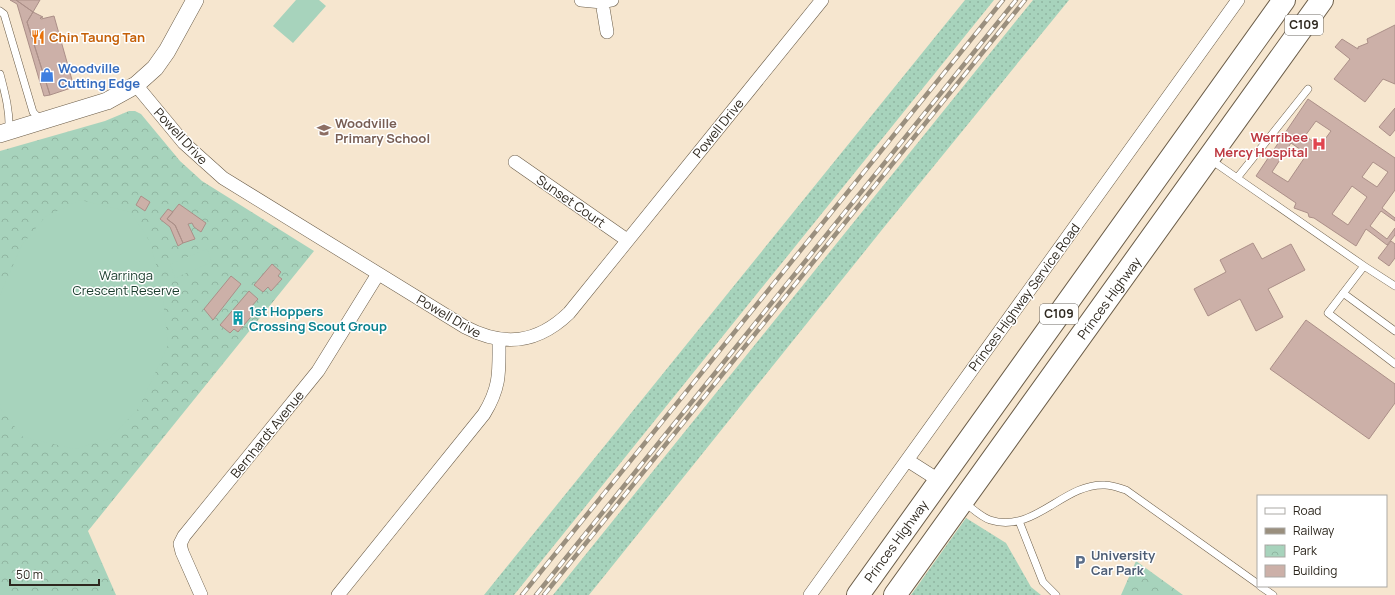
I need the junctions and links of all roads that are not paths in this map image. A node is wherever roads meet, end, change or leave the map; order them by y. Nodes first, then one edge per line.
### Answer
1 (581, 0) edge
2 (822, 0) edge
3 (1238, 0) edge
4 (1284, 0) edge
5 (1322, 0) edge
6 (607, 1) edge
7 (189, 2) edge
8 (0, 11) edge
9 (607, 32) dead end
10 (1260, 34) junction
11 (1286, 51) junction
12 (0, 74) edge
13 (136, 85) junction
14 (1308, 89) dead end
15 (42, 121) junction
16 (5, 132) edge
17 (1209, 158) junction
18 (515, 162) dead end
19 (1237, 178) junction
20 (628, 240) junction
21 (1364, 266) junction
22 (378, 274) junction
23 (1395, 286) edge
24 (1343, 293) junction
25 (1395, 331) edge
26 (499, 340) junction
27 (1395, 364) edge
28 (907, 460) junction
29 (940, 481) junction
30 (964, 502) junction
31 (1019, 521) junction
32 (1257, 584) edge
33 (1262, 587) edge
34 (201, 595) edge
35 (338, 595) edge
36 (810, 595) edge
37 (858, 595) edge
38 (895, 595) edge
39 (1056, 595) edge
40 (1273, 595) edge

1 - 6 street
2 - 20 street, Powell Drive
3 - 28 street, Princes Highway Service Road
4 - 10 highway, Princes Highway / C109
5 - 11 highway, Princes Highway / C109
6 - 9 street
7 - 13 street
8 - 15 lane
10 - 11 highway
10 - 29 highway, Princes Highway / C109
11 - 17 highway, Princes Highway / C109
12 - 16 lane
13 - 15 street
13 - 22 street, Powell Drive
14 - 19 lane
15 - 16 street
17 - 19 lane
17 - 30 highway, Princes Highway / C109
18 - 20 street, Sunset Court
19 - 21 lane
20 - 26 street, Powell Drive
21 - 23 lane
21 - 24 lane
22 - 26 street, Powell Drive
22 - 34 street, Bernhardt Avenue
24 - 25 lane
24 - 27 lane
26 - 35 street
28 - 29 street
28 - 36 street, Princes Highway Service Road
29 - 30 highway
29 - 37 highway, Princes Highway / C109
30 - 31 lane
30 - 38 highway, Princes Highway / C109
31 - 32 lane
31 - 39 lane
33 - 40 lane

